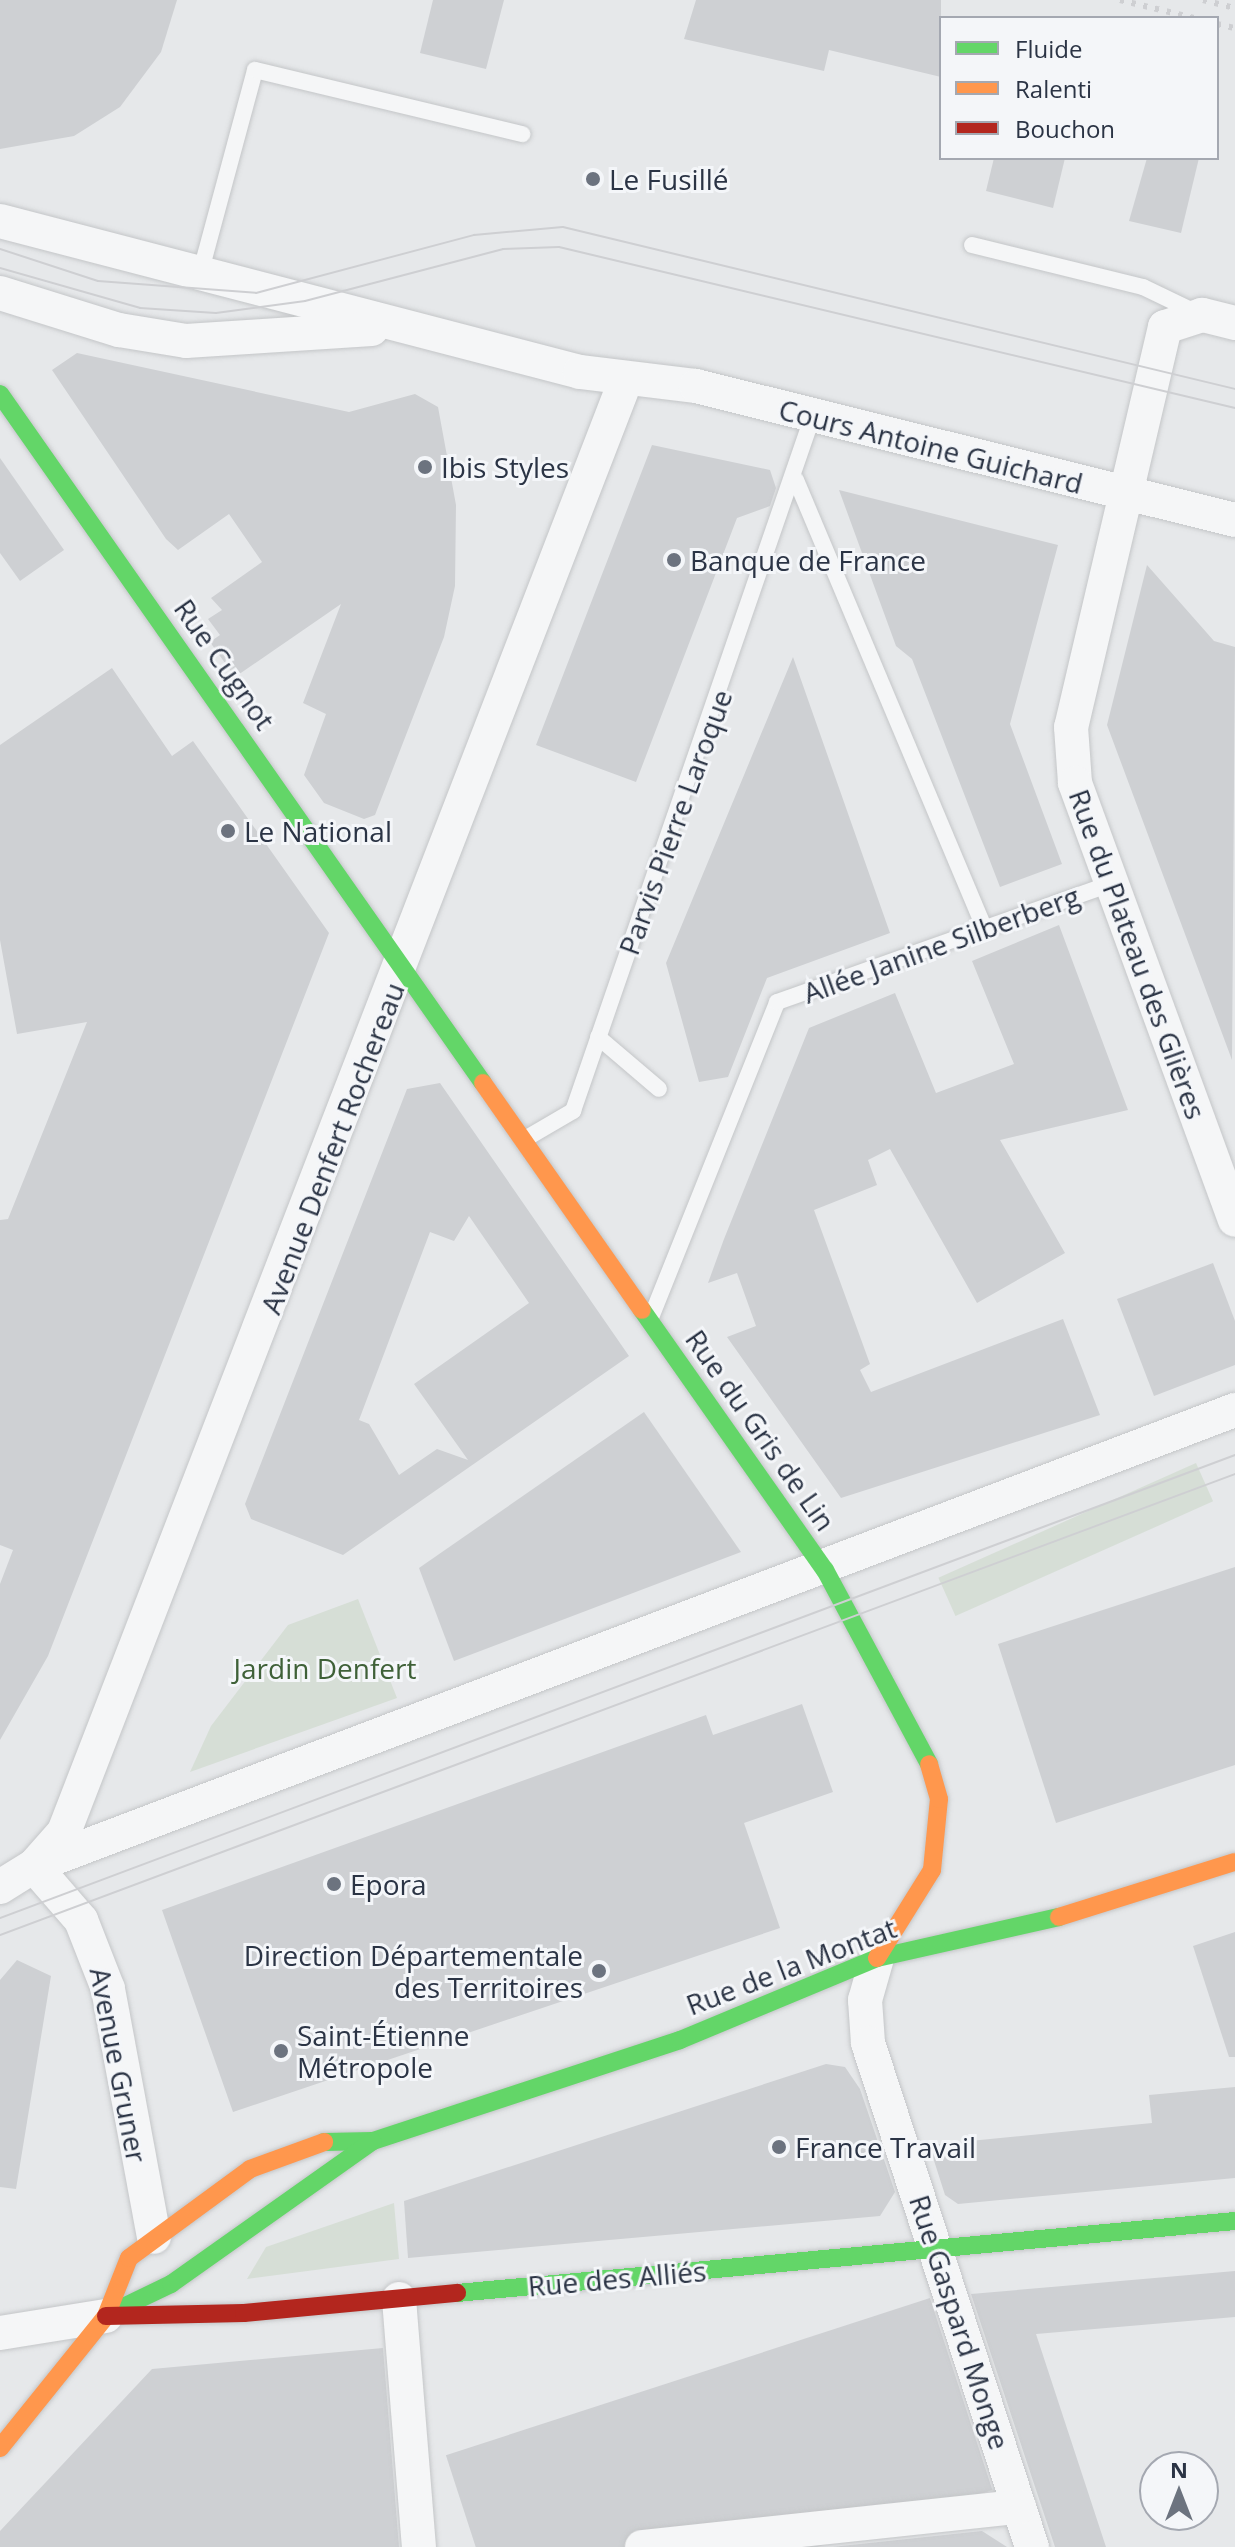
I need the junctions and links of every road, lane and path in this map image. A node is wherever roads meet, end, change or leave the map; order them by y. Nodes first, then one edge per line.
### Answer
1 (522, 134) dead end
2 (0, 221) edge
3 (972, 245) dead end
4 (200, 274) junction
5 (0, 293) edge
6 (1202, 315) junction
7 (1235, 323) edge
8 (407, 328) junction
9 (625, 382) junction
10 (0, 394) edge
11 (813, 415) junction
12 (796, 480) junction
13 (1123, 495) junction
14 (1235, 520) edge
15 (1111, 884) junction
16 (984, 928) junction
17 (403, 967) junction
18 (598, 1037) junction
19 (659, 1089) dead end
20 (524, 1140) junction
21 (1235, 1220) edge
22 (650, 1320) junction
23 (1235, 1410) edge
24 (825, 1570) junction
25 (1235, 1862) edge
26 (34, 1866) junction
27 (0, 1887) edge
28 (877, 1958) junction
29 (373, 2141) junction
30 (1235, 2221) edge
31 (154, 2237) junction
32 (935, 2248) junction
33 (399, 2299) junction
34 (106, 2316) junction
35 (0, 2333) edge
36 (0, 2448) edge
37 (1019, 2507) junction
38 (419, 2547) edge
39 (642, 2547) edge
40 (1032, 2547) edge

1 - 4 lane
2 - 4 street, Cours Antoine Guichard
3 - 6 lane
4 - 8 street, Cours Antoine Guichard
5 - 8 street
6 - 7 street
6 - 13 street, Rue du Plateau des Glières
8 - 9 street, Cours Antoine Guichard
9 - 11 street, Cours Antoine Guichard
9 - 17 street, Avenue Denfert Rochereau
10 - 17 main road, Rue Cugnot
11 - 12 lane, Parvis Pierre Laroque
11 - 13 street, Cours Antoine Guichard
12 - 16 lane
12 - 18 lane, Parvis Pierre Laroque
13 - 14 street, Cours Antoine Guichard
13 - 15 street, Rue du Plateau des Glières
15 - 16 lane, Allée Janine Silberberg
15 - 21 street, Rue du Plateau des Glières
16 - 22 lane, Allée Janine Silberberg
17 - 20 main road, Rue du Gris de Lin
17 - 26 street, Avenue Denfert Rochereau
18 - 19 lane
18 - 20 lane, Parvis Pierre Laroque
20 - 22 main road, Rue du Gris de Lin
22 - 24 main road, Rue du Gris de Lin
23 - 24 street
24 - 26 street
24 - 28 main road, Rue du Gris de Lin
25 - 28 main road, Rue de la Montat
26 - 27 street, Avenue Denfert Rochereau
26 - 31 street, Avenue Gruner
28 - 29 main road, Rue de la Montat
28 - 32 street, Rue Gaspard Monge
29 - 31 main road, Rue de la Montat
29 - 34 main road, Rue de la Montat
30 - 32 main road, Rue des Alliés
31 - 34 main road, Rue de la Montat
32 - 33 main road, Rue des Alliés
32 - 37 street, Rue Gaspard Monge
33 - 34 main road, Rue des Alliés
33 - 38 street
34 - 35 street, Rue des Alliés
34 - 36 main road
37 - 39 street
37 - 40 street, Rue Gaspard Monge

